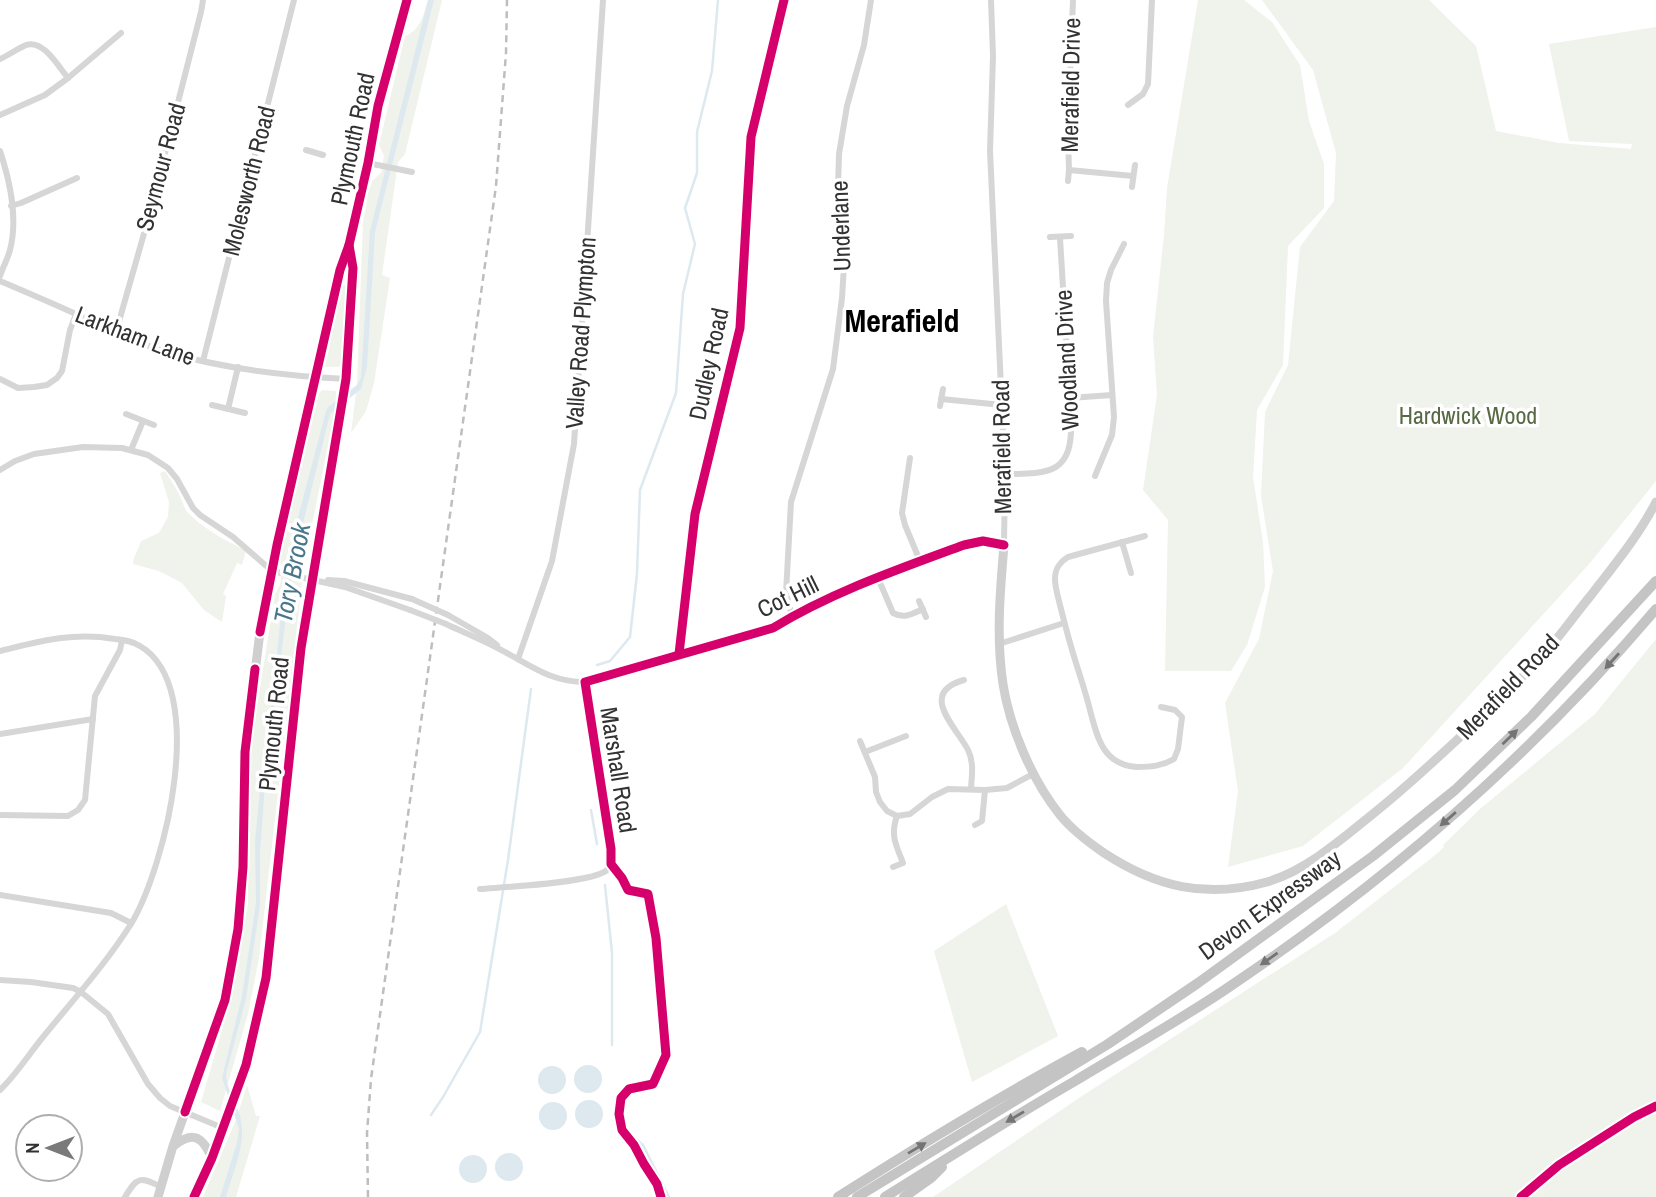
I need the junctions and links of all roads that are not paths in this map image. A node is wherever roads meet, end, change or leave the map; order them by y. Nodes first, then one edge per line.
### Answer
1 (203, 0) edge
2 (294, 0) edge
3 (407, 0) edge
4 (603, 0) edge
5 (784, 0) edge
6 (871, 0) edge
7 (991, 0) edge
8 (1073, 0) edge
9 (1153, 0) edge
10 (121, 33) dead end
11 (0, 59) edge
12 (68, 78) junction
13 (1128, 105) dead end
14 (0, 115) edge
15 (306, 150) dead end
16 (0, 151) edge
17 (323, 155) dead end
18 (1, 161) edge
19 (368, 163) junction
20 (1135, 165) dead end
21 (1069, 170) junction
22 (412, 172) dead end
23 (1133, 176) junction
24 (76, 178) dead end
25 (1068, 181) dead end
26 (1132, 187) dead end
27 (11, 205) junction
28 (1071, 236) dead end
29 (1050, 237) dead end
30 (1060, 238) junction
31 (1124, 244) dead end
32 (349, 245) junction
33 (0, 276) edge
34 (0, 281) edge
35 (76, 314) junction
36 (116, 332) junction
37 (203, 362) junction
38 (237, 368) junction
39 (317, 377) junction
40 (0, 379) edge
41 (346, 379) junction
42 (943, 389) dead end
43 (1112, 395) junction
44 (1070, 398) junction
45 (212, 405) dead end
46 (1002, 405) junction
47 (228, 409) junction
48 (245, 413) dead end
49 (126, 414) dead end
50 (143, 421) junction
51 (155, 425) dead end
52 (131, 450) junction
53 (910, 458) dead end
54 (0, 470) edge
55 (1006, 474) junction
56 (1095, 476) dead end
57 (1656, 502) edge
58 (1145, 536) dead end
59 (1122, 542) junction
60 (1004, 545) junction
61 (920, 561) junction
62 (272, 571) junction
63 (1131, 573) dead end
64 (878, 578) junction
65 (312, 579) junction
66 (1656, 581) edge
67 (919, 601) dead end
68 (923, 609) junction
69 (1656, 609) edge
70 (792, 616) junction
71 (926, 617) dead end
72 (1064, 623) junction
73 (122, 640) junction
74 (999, 644) junction
75 (0, 651) edge
76 (504, 651) junction
77 (679, 654) junction
78 (518, 659) junction
79 (964, 680) dead end
80 (585, 682) junction
81 (1161, 707) dead end
82 (93, 719) junction
83 (0, 734) edge
84 (906, 736) dead end
85 (860, 741) dead end
86 (865, 752) junction
87 (1033, 774) junction
88 (971, 788) junction
89 (985, 790) junction
90 (0, 815) edge
91 (897, 816) junction
92 (975, 825) dead end
93 (893, 867) dead end
94 (480, 888) dead end
95 (0, 895) edge
96 (131, 923) junction
97 (0, 980) edge
98 (81, 992) junction
99 (1146, 1018) junction
100 (0, 1090) edge
101 (185, 1112) junction
102 (223, 1128) junction
103 (173, 1146) junction
104 (953, 1154) junction
105 (212, 1158) junction
106 (899, 1171) junction
107 (160, 1192) edge
108 (125, 1197) edge
109 (194, 1197) edge
110 (840, 1197) edge
111 (857, 1197) edge
112 (885, 1197) edge
113 (904, 1197) edge

1 - 36 street, Seymour Road
2 - 37 street, Molesworth Road
3 - 19 main road, Plymouth Road
4 - 78 street, Valley Road Plympton
5 - 77 street, Dudley Road
6 - 70 street, Underlane
7 - 46 street, Merafield Road
8 - 21 street, Merafield Drive
9 - 13 street
10 - 12 street
11 - 12 street
12 - 14 street
15 - 17 street
16 - 18 street
18 - 27 street
19 - 22 street
19 - 32 main road, Plymouth Road
20 - 23 street
21 - 23 street, Merafield Drive
21 - 25 street, Merafield Drive
23 - 26 street
24 - 27 street
27 - 33 street
28 - 30 street
29 - 30 street
30 - 44 street, Woodland Drive
31 - 43 street
32 - 39 main road, Plymouth Road
32 - 41 main road, Plymouth Road
34 - 35 street, Larkham Lane
35 - 36 street, Larkham Lane
35 - 40 street
36 - 37 street, Larkham Lane
37 - 38 street, Larkham Lane
38 - 39 street, Larkham Lane
38 - 47 street
39 - 41 street, Larkham Lane
39 - 62 main road, Plymouth Road
41 - 65 main road, Plymouth Road
42 - 46 street
43 - 44 street
43 - 56 street
44 - 55 street, Woodland Drive
45 - 47 street
46 - 55 street, Merafield Road
47 - 48 street
49 - 50 street
50 - 51 street
50 - 52 street
52 - 54 street
52 - 62 street
53 - 61 street
55 - 60 street, Merafield Road
57 - 87 main road, Merafield Road
58 - 59 street
59 - 63 street
59 - 72 street
60 - 61 street, Cot Hill
60 - 74 main road, Merafield Road
61 - 64 street, Cot Hill
62 - 65 street, Cot Hill
62 - 101 main road, Plymouth Road
64 - 68 street
64 - 70 street, Cot Hill
65 - 76 street, Cot Hill, bridge
65 - 76 street, Cot Hill, bridge
65 - 102 main road, Plymouth Road
99 -> 66 highway, Devon Expressway
67 - 68 street
68 - 71 street
69 -> 104 highway, Devon Expressway
70 - 77 street, Cot Hill
72 - 74 street
72 - 81 street
73 - 75 street
73 - 82 street
73 - 96 street
74 - 87 main road, Merafield Road
76 - 78 street, Cot Hill
77 - 80 street, Cot Hill
78 - 80 street, Cot Hill
79 - 88 street
80 - 94 street, Marshall Road
82 - 83 street
82 - 90 street
84 - 86 street
85 - 86 street
86 - 91 street
87 - 89 street
88 - 89 street
88 - 91 street
89 - 92 street
91 - 93 street
95 - 96 street
96 - 98 street
97 - 98 street
98 - 100 street
98 - 101 street
99 - 106 highway, Devon Expressway
110 -> 99 highway
101 - 102 street
101 - 103 main road, Plymouth Road
102 - 105 main road, Plymouth Road
103 - 105 main road
103 - 107 main road, Plymouth Road
104 - 112 highway, Devon Expressway
104 - 113 highway
105 - 109 main road, Plymouth Road
106 - 110 highway
106 - 111 highway, Devon Expressway
107 - 108 street

